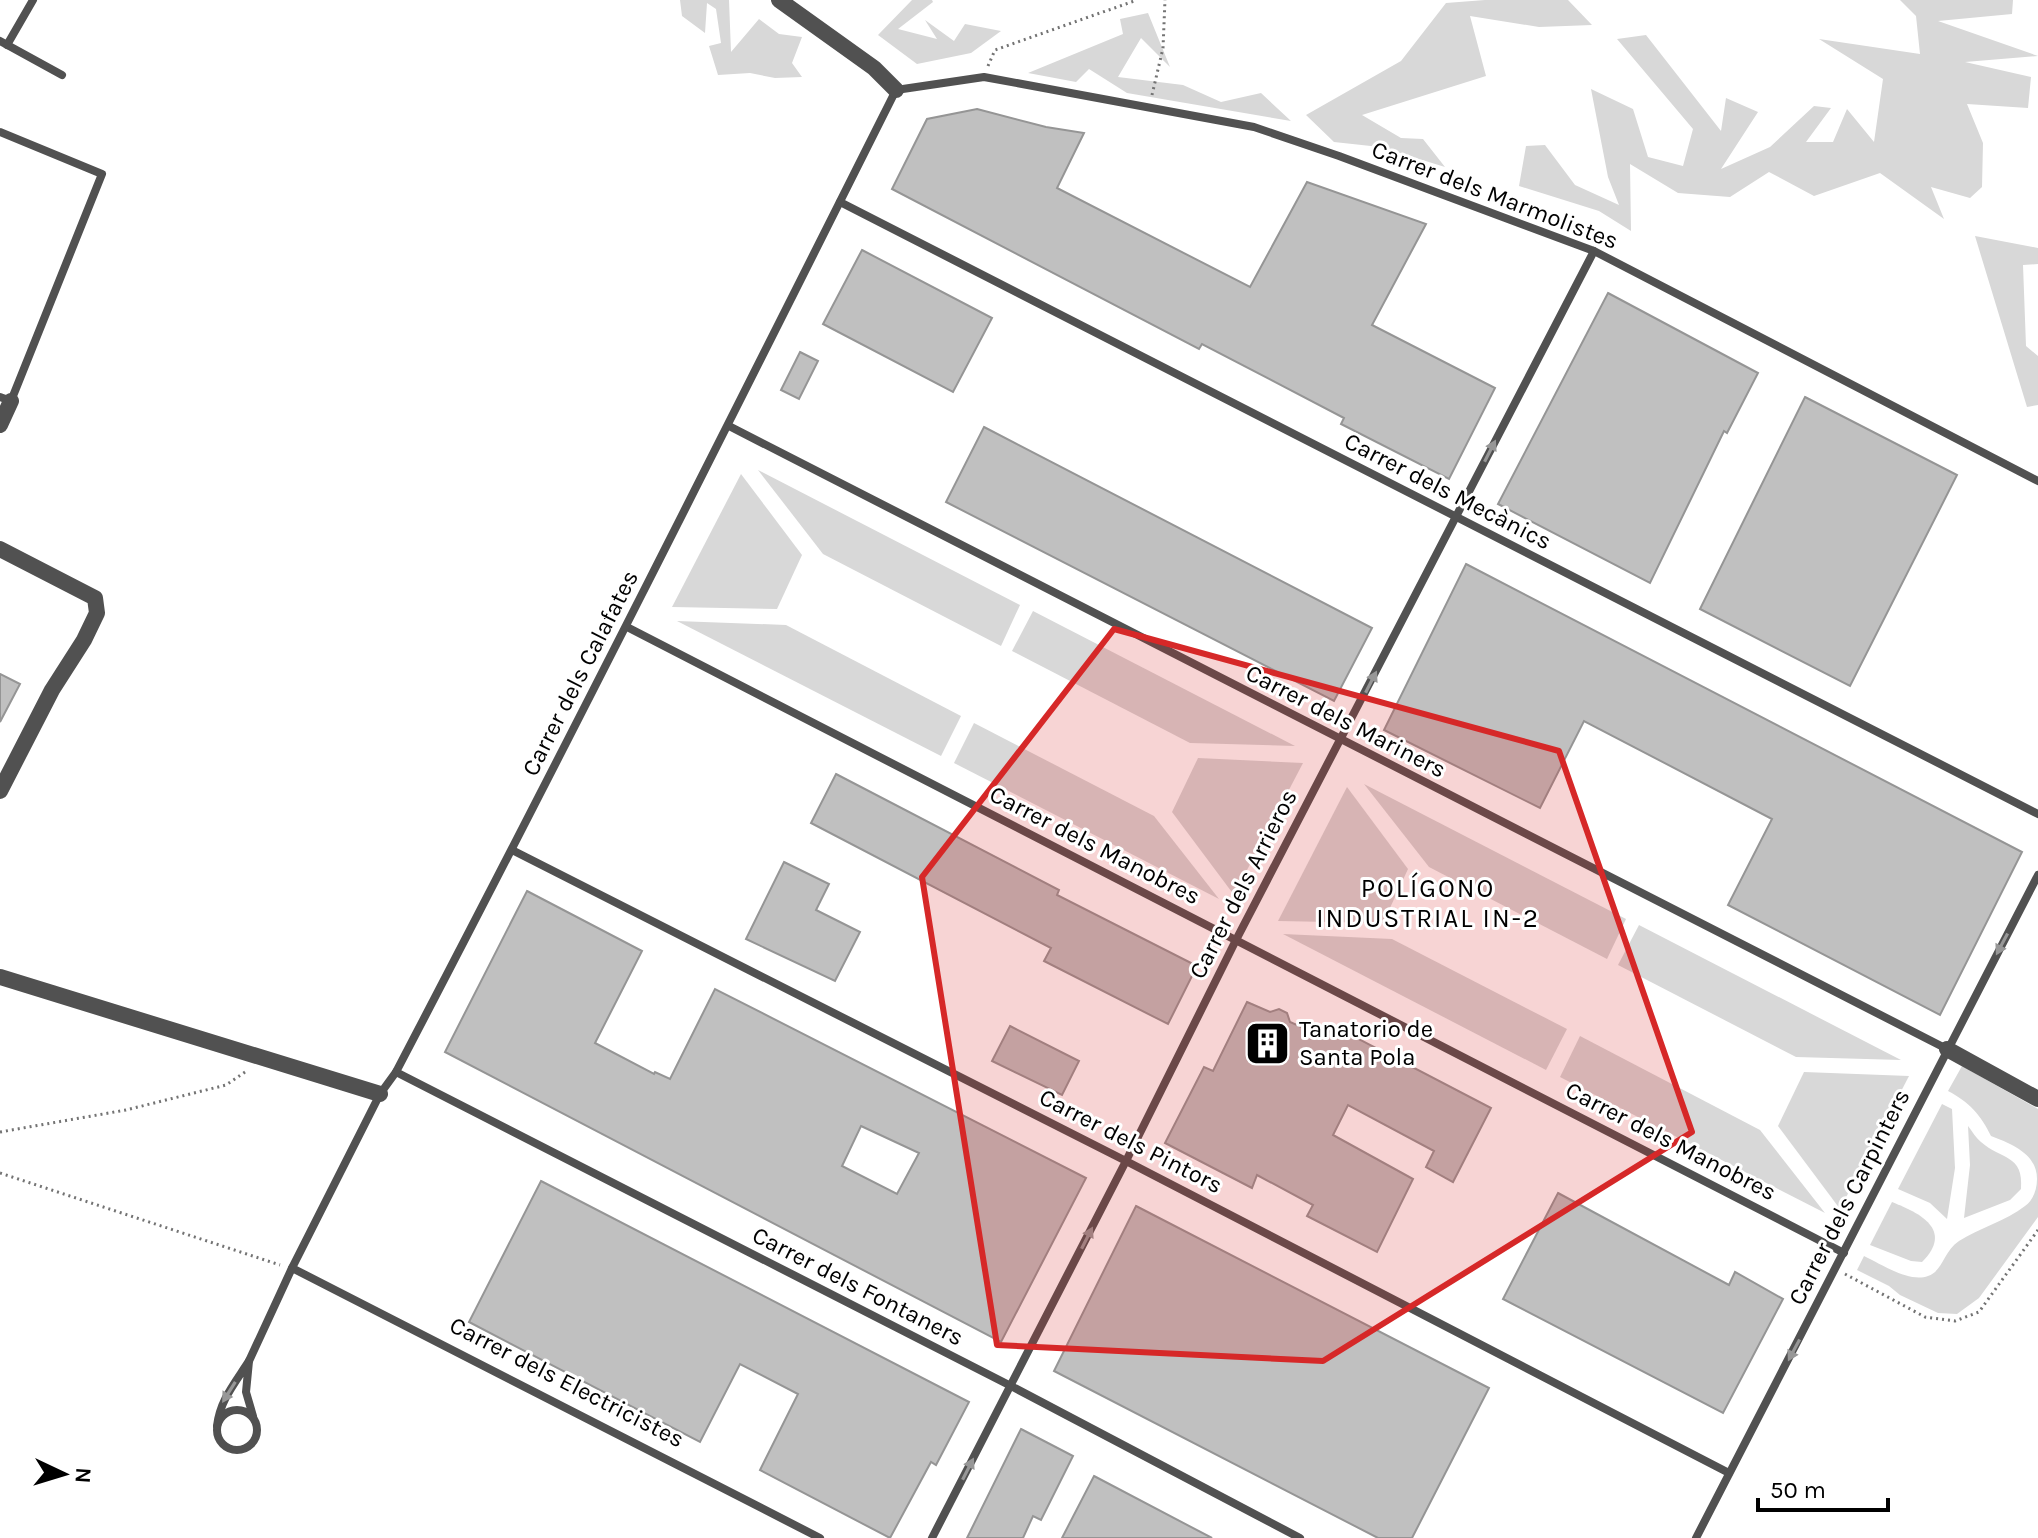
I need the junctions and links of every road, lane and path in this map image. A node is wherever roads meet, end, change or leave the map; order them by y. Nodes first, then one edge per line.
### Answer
1 (33, 0) edge
2 (779, 0) edge
3 (1137, 0) edge
4 (1165, 0) edge
5 (4, 43) edge
6 (62, 75) dead end
7 (984, 77) junction
8 (896, 90) junction
9 (1146, 107) junction
10 (0, 132) edge
11 (840, 202) junction
12 (1594, 251) junction
13 (6, 399) edge
14 (0, 425) edge
15 (729, 426) junction
16 (2038, 481) edge
17 (1455, 518) junction
18 (0, 549) edge
19 (627, 627) junction
20 (1340, 740) junction
21 (0, 791) edge
22 (2038, 814) edge
23 (512, 850) junction
24 (2038, 875) edge
25 (1236, 940) junction
26 (0, 977) edge
27 (1947, 1049) junction
28 (264, 1058) junction
29 (396, 1072) junction
30 (380, 1094) junction
31 (2038, 1099) edge
32 (0, 1132) edge
33 (1126, 1161) junction
34 (0, 1173) edge
35 (2038, 1230) edge
36 (1844, 1253) junction
37 (292, 1268) junction
38 (1836, 1269) junction
39 (249, 1361) junction
40 (1011, 1386) junction
41 (253, 1416) junction
42 (217, 1426) junction
43 (1729, 1473) junction
44 (820, 1538) edge
45 (932, 1538) edge
46 (1300, 1538) edge
47 (1696, 1538) edge

1 - 5 lane
2 - 8 street
3 - 7 path
4 - 9 path
5 - 6 lane
7 - 8 lane, Carrer dels Marmolistes
7 - 9 lane, Carrer dels Marmolistes
8 - 11 lane, Carrer dels Calafates
9 - 12 lane, Carrer dels Marmolistes
10 - 13 lane
11 - 15 lane, Carrer dels Calafates
11 - 17 lane, Carrer dels Mecànics
12 - 16 lane, Carrer dels Marmolistes
17 -> 12 lane, Carrer dels Arrieros
13 - 14 street
15 - 19 lane, Carrer dels Calafates
15 - 20 lane, Carrer dels Mariners
20 -> 17 lane, Carrer dels Arrieros
17 - 22 lane, Carrer dels Mecànics
18 - 21 street
19 - 23 lane, Carrer dels Calafates
19 - 25 lane, Carrer dels Manobres
20 - 25 lane, Carrer dels Arrieros
20 - 27 lane, Carrer dels Mariners
23 - 29 lane, Carrer dels Calafates
23 - 33 lane, Carrer dels Pintors
24 -> 27 lane, Carrer dels Carpinters
25 - 33 lane, Carrer dels Arrieros
25 - 36 lane, Carrer dels Manobres
26 - 28 street
27 - 31 street
27 - 36 lane, Carrer dels Carpinters
28 - 30 street
28 - 32 path
29 - 30 lane, Carrer dels Calafates
29 - 40 lane, Carrer dels Fontaners
30 - 37 lane, Carrer dels Calafates
40 -> 33 lane, Carrer dels Arrieros
33 - 43 lane, Carrer dels Pintors
34 - 37 path
35 - 38 path
36 - 38 lane, Carrer dels Carpinters
37 - 39 lane, Carrer dels Calafates
37 - 44 lane, Carrer dels Electricistes
38 -> 43 lane, Carrer dels Carpinters
39 - 41 lane
39 -> 42 lane
45 -> 40 lane, Carrer dels Arrieros
40 - 46 lane, Carrer dels Fontaners
41 - 42 lane
41 - 42 lane
43 - 47 lane, Carrer dels Carpinters

